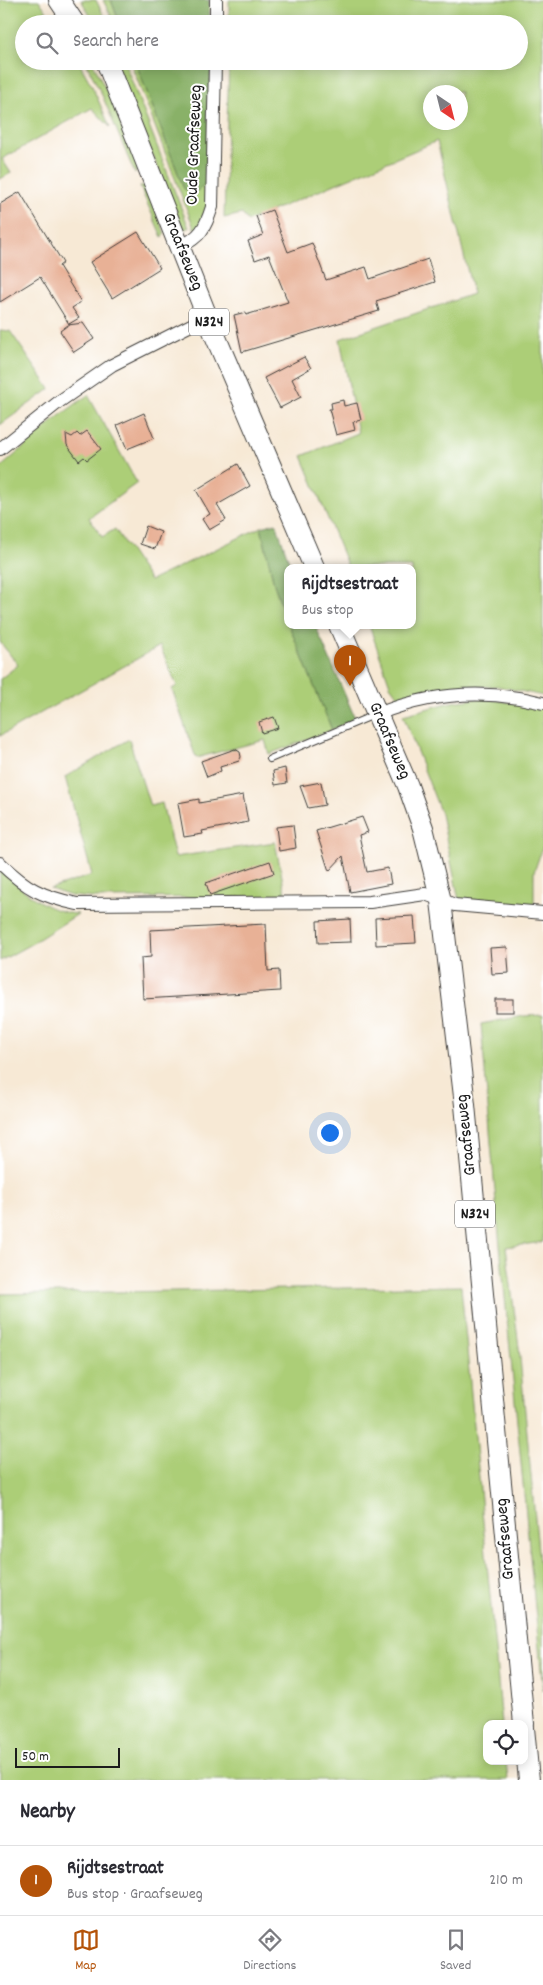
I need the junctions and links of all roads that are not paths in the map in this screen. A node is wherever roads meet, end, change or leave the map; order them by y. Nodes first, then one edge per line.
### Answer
1 (59, 0) edge
2 (75, 0) edge
3 (216, 0) edge
4 (69, 15) edge
5 (84, 15) edge
6 (216, 15) edge
7 (108, 70) edge
8 (215, 70) edge
9 (180, 247) junction
10 (208, 319) junction
11 (0, 449) edge
12 (313, 564) edge
13 (341, 629) edge
14 (543, 703) edge
15 (378, 714) junction
16 (270, 759) dead end
17 (0, 863) edge
18 (441, 900) junction
19 (543, 913) edge
20 (524, 1720) edge
21 (528, 1765) edge
22 (529, 1780) edge

1 - 4 main road
2 - 5 main road
3 - 6 street
7 - 9 main road, Graafseweg / N324
8 - 9 street, Oude Graafseweg
9 - 10 main road, Graafseweg / N324
10 - 11 street
10 - 12 main road, Graafseweg / N324
13 - 15 main road, Graafseweg / N324
14 - 15 street
15 - 16 lane
15 - 18 main road, Graafseweg / N324
17 - 18 street
18 - 19 street
18 - 20 main road, Graafseweg / N324
21 - 22 main road

